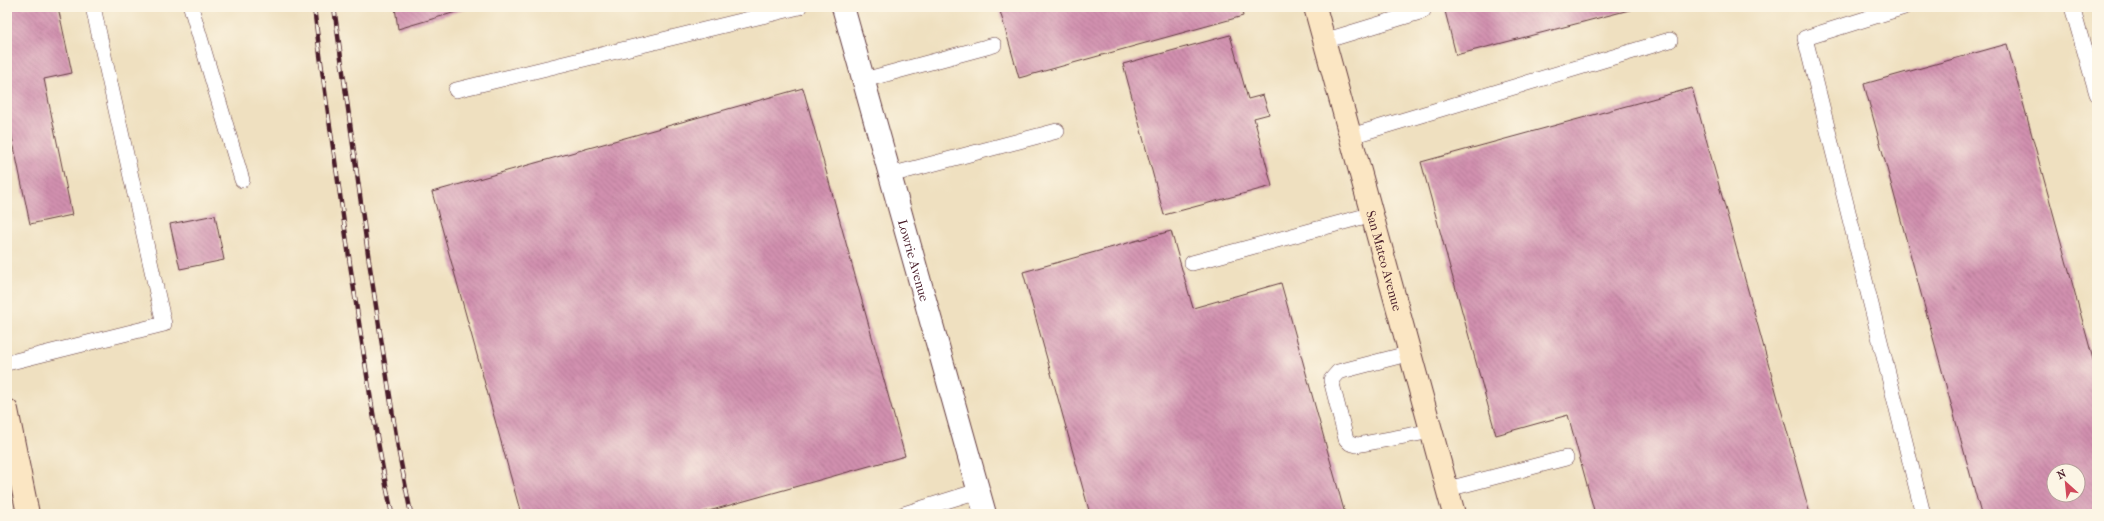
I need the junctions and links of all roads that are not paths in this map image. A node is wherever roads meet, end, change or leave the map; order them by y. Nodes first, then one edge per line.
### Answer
1 (92, 7) edge
2 (191, 7) edge
3 (798, 7) edge
4 (843, 7) edge
5 (1315, 7) edge
6 (1904, 7) edge
7 (2072, 7) edge
8 (1424, 11) dead end
9 (1670, 40) dead end
10 (1324, 41) junction
11 (994, 45) dead end
12 (864, 80) junction
13 (456, 90) dead end
14 (2097, 94) edge
15 (1057, 131) dead end
16 (1351, 136) junction
17 (890, 175) junction
18 (242, 180) dead end
19 (1373, 214) junction
20 (1192, 263) dead end
21 (1411, 353) junction
22 (7, 363) edge
23 (7, 410) edge
24 (1432, 431) junction
25 (1566, 458) dead end
26 (1448, 489) junction
27 (978, 491) junction
28 (28, 514) edge
29 (904, 514) edge
30 (984, 514) edge
31 (1454, 514) edge
32 (1923, 514) edge

1 - 22 lane
2 - 18 lane
3 - 13 lane
4 - 12 street, Lowrie Avenue
5 - 10 main road, San Mateo Avenue
6 - 32 lane
7 - 14 lane
8 - 10 lane
9 - 16 lane
10 - 16 main road, San Mateo Avenue
11 - 12 lane
12 - 17 street, Lowrie Avenue
15 - 17 lane
16 - 19 main road, San Mateo Avenue
17 - 27 street, Lowrie Avenue
19 - 20 lane
19 - 21 main road, San Mateo Avenue
21 - 24 main road, San Mateo Avenue
21 - 24 lane
23 - 28 main road
24 - 26 main road, San Mateo Avenue
25 - 26 lane
26 - 31 main road, San Mateo Avenue
27 - 29 lane
27 - 30 street, Lowrie Avenue

